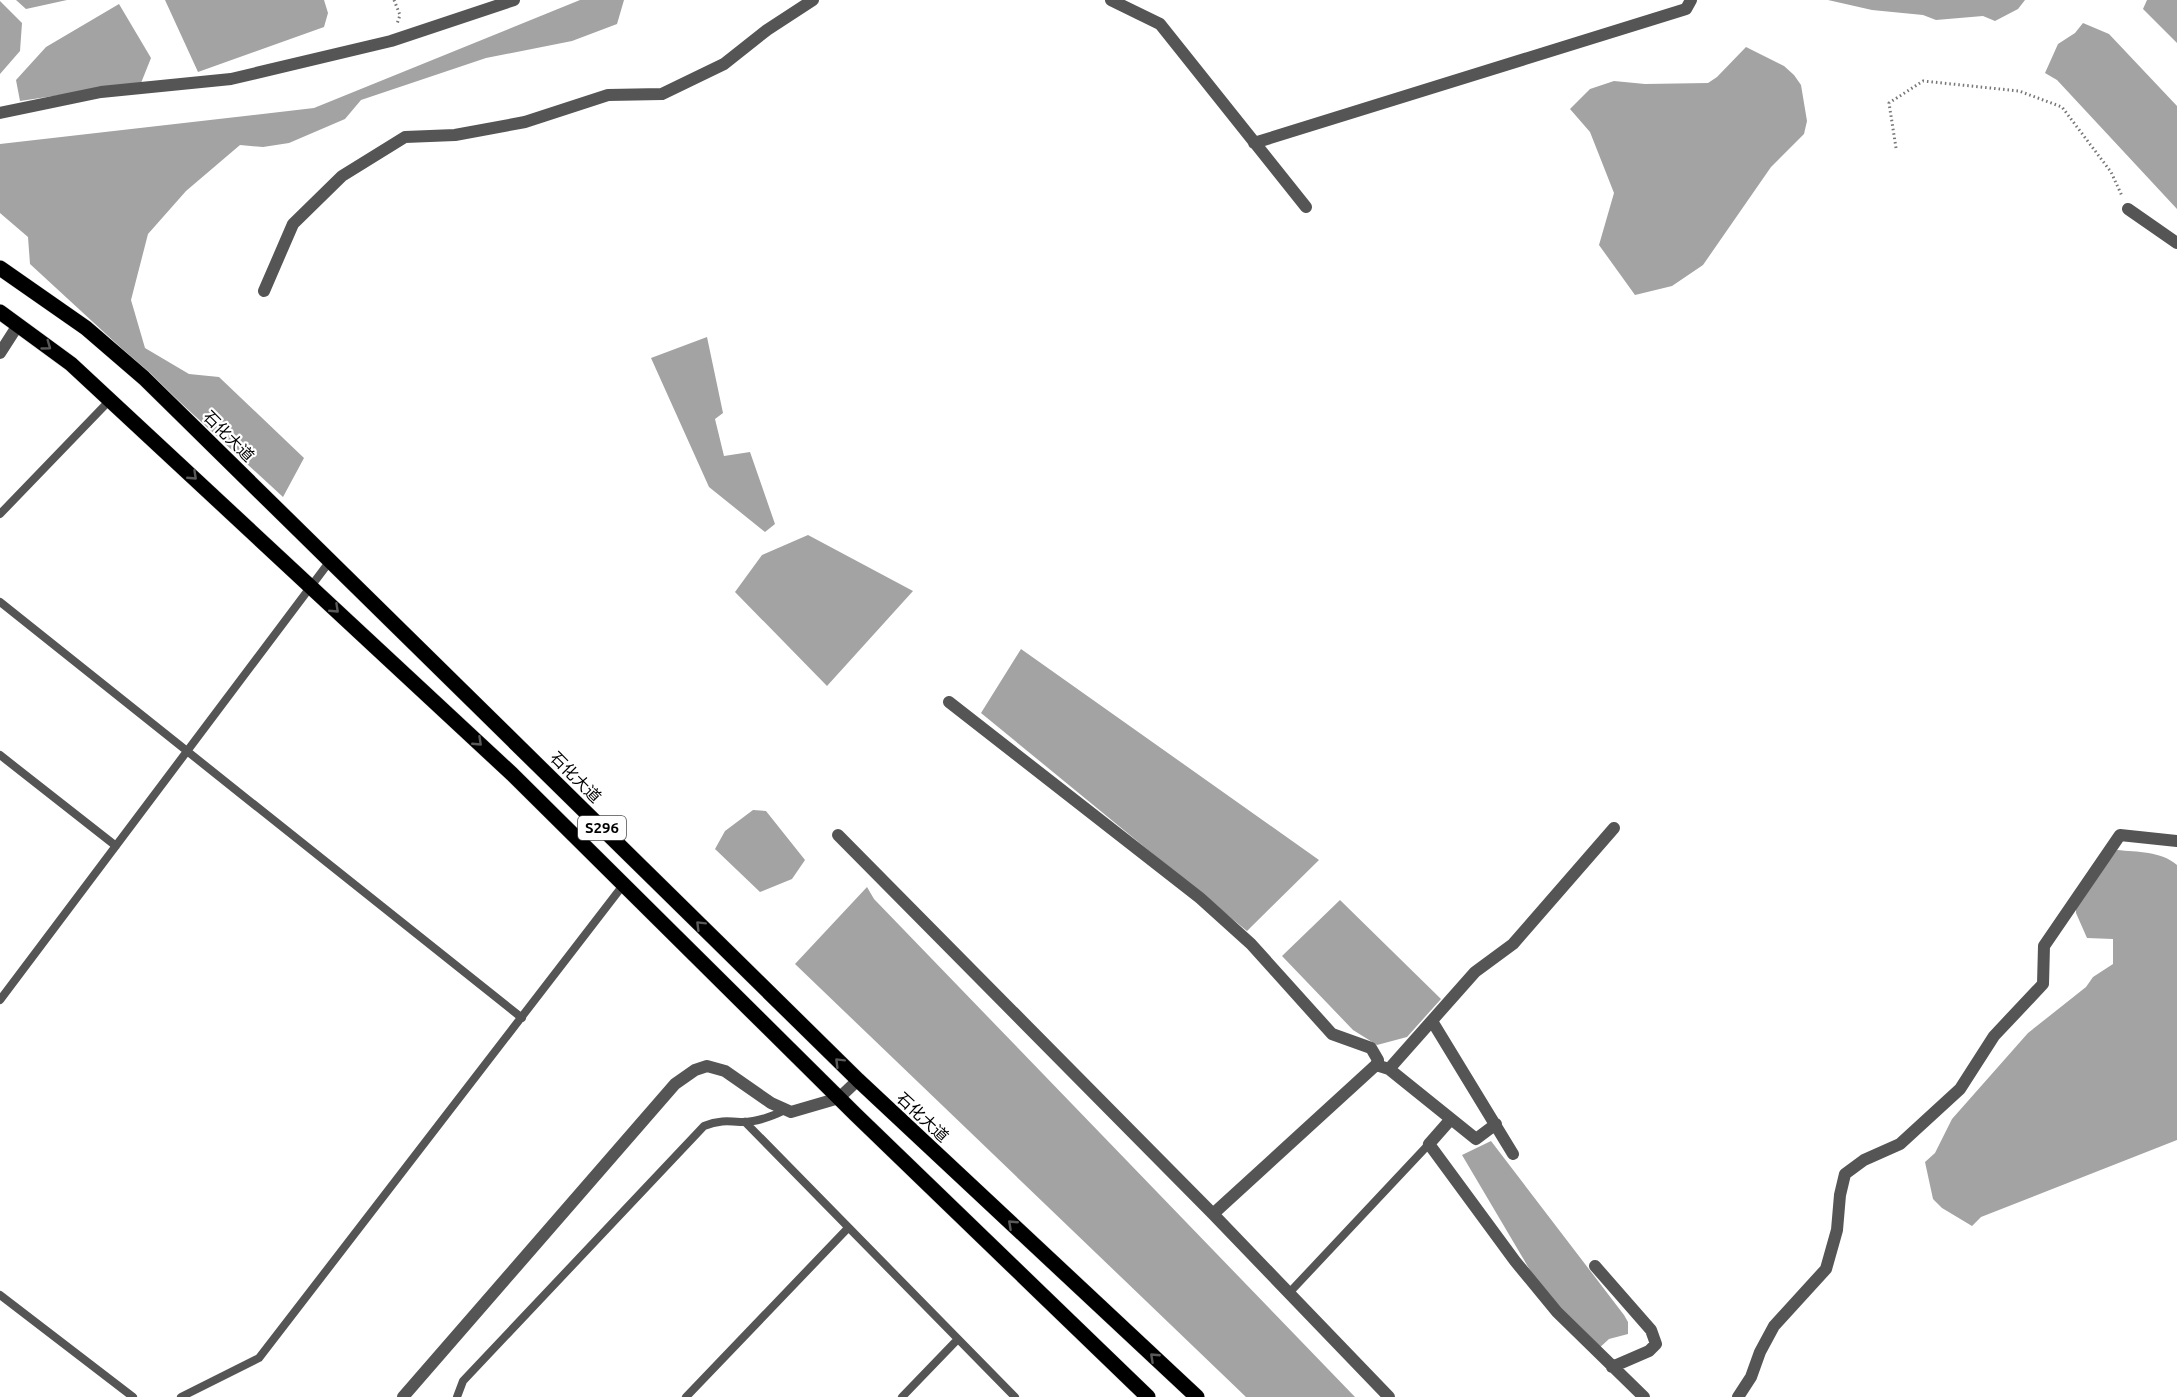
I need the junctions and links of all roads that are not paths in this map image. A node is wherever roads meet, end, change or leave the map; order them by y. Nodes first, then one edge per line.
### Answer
1 (514, 0) edge
2 (813, 0) edge
3 (1111, 0) edge
4 (1691, 0) edge
5 (0, 113) edge
6 (1254, 143) junction
7 (1306, 207) dead end
8 (2128, 209) road end
9 (2177, 243) edge
10 (0, 268) edge
11 (264, 291) dead end
12 (0, 312) edge
13 (18, 325) junction
14 (0, 353) edge
15 (110, 400) junction
16 (0, 514) edge
17 (330, 561) junction
18 (311, 586) junction
19 (0, 602) edge
20 (949, 702) dead end
21 (188, 752) junction
22 (0, 755) edge
23 (1614, 828) dead end
24 (838, 835) dead end
25 (2177, 841) edge
26 (116, 846) junction
27 (624, 885) junction
28 (0, 1000) edge
29 (522, 1018) junction
30 (1432, 1021) junction
31 (1376, 1065) junction
32 (1389, 1069) junction
33 (858, 1080) junction
34 (839, 1098) junction
35 (785, 1110) junction
36 (1451, 1119) junction
37 (745, 1122) junction
38 (1496, 1125) junction
39 (1429, 1144) junction
40 (1514, 1154) dead end
41 (1213, 1214) junction
42 (849, 1228) junction
43 (1595, 1266) dead end
44 (1288, 1293) junction
45 (0, 1295) edge
46 (958, 1339) junction
47 (1612, 1367) junction
48 (133, 1397) edge
49 (182, 1397) edge
50 (403, 1397) edge
51 (456, 1397) edge
52 (686, 1397) edge
53 (902, 1397) edge
54 (1015, 1397) edge
55 (1148, 1397) edge
56 (1197, 1397) edge
57 (1389, 1397) edge
58 (1644, 1397) edge
59 (1738, 1397) edge

1 - 5 street
2 - 11 street
3 - 6 street
4 - 6 street
6 - 7 street
8 - 9 street
10 - 17 main road, 石化大道 / S296
12 - 13 main road, S296
13 - 14 street
13 -> 15 main road, S296
15 - 16 lane
15 -> 18 main road, S296
17 - 18 lane
33 -> 17 main road, 石化大道 / S296
18 - 21 lane
18 -> 27 main road, S296
19 - 21 lane
20 - 31 street
21 - 26 lane
21 - 29 lane
22 - 26 lane
23 - 30 street
24 - 41 street
25 - 59 street
26 - 28 lane
27 - 29 lane
27 - 34 main road, S296
29 - 49 lane
30 - 32 street
30 - 38 street
31 - 32 street
31 - 41 street
32 - 36 street
33 - 34 street
56 -> 33 main road, 石化大道 / S296
34 - 35 street
34 - 55 main road, S296
35 - 37 lane
35 - 50 street
36 - 38 street
36 - 39 street
37 - 42 lane
37 - 51 lane
38 - 40 street
39 - 44 lane
39 - 47 street
41 - 44 street
42 - 46 lane
42 - 52 lane
43 - 47 street
44 - 57 street
45 - 48 lane
46 - 53 lane
46 - 54 lane
47 - 58 street

